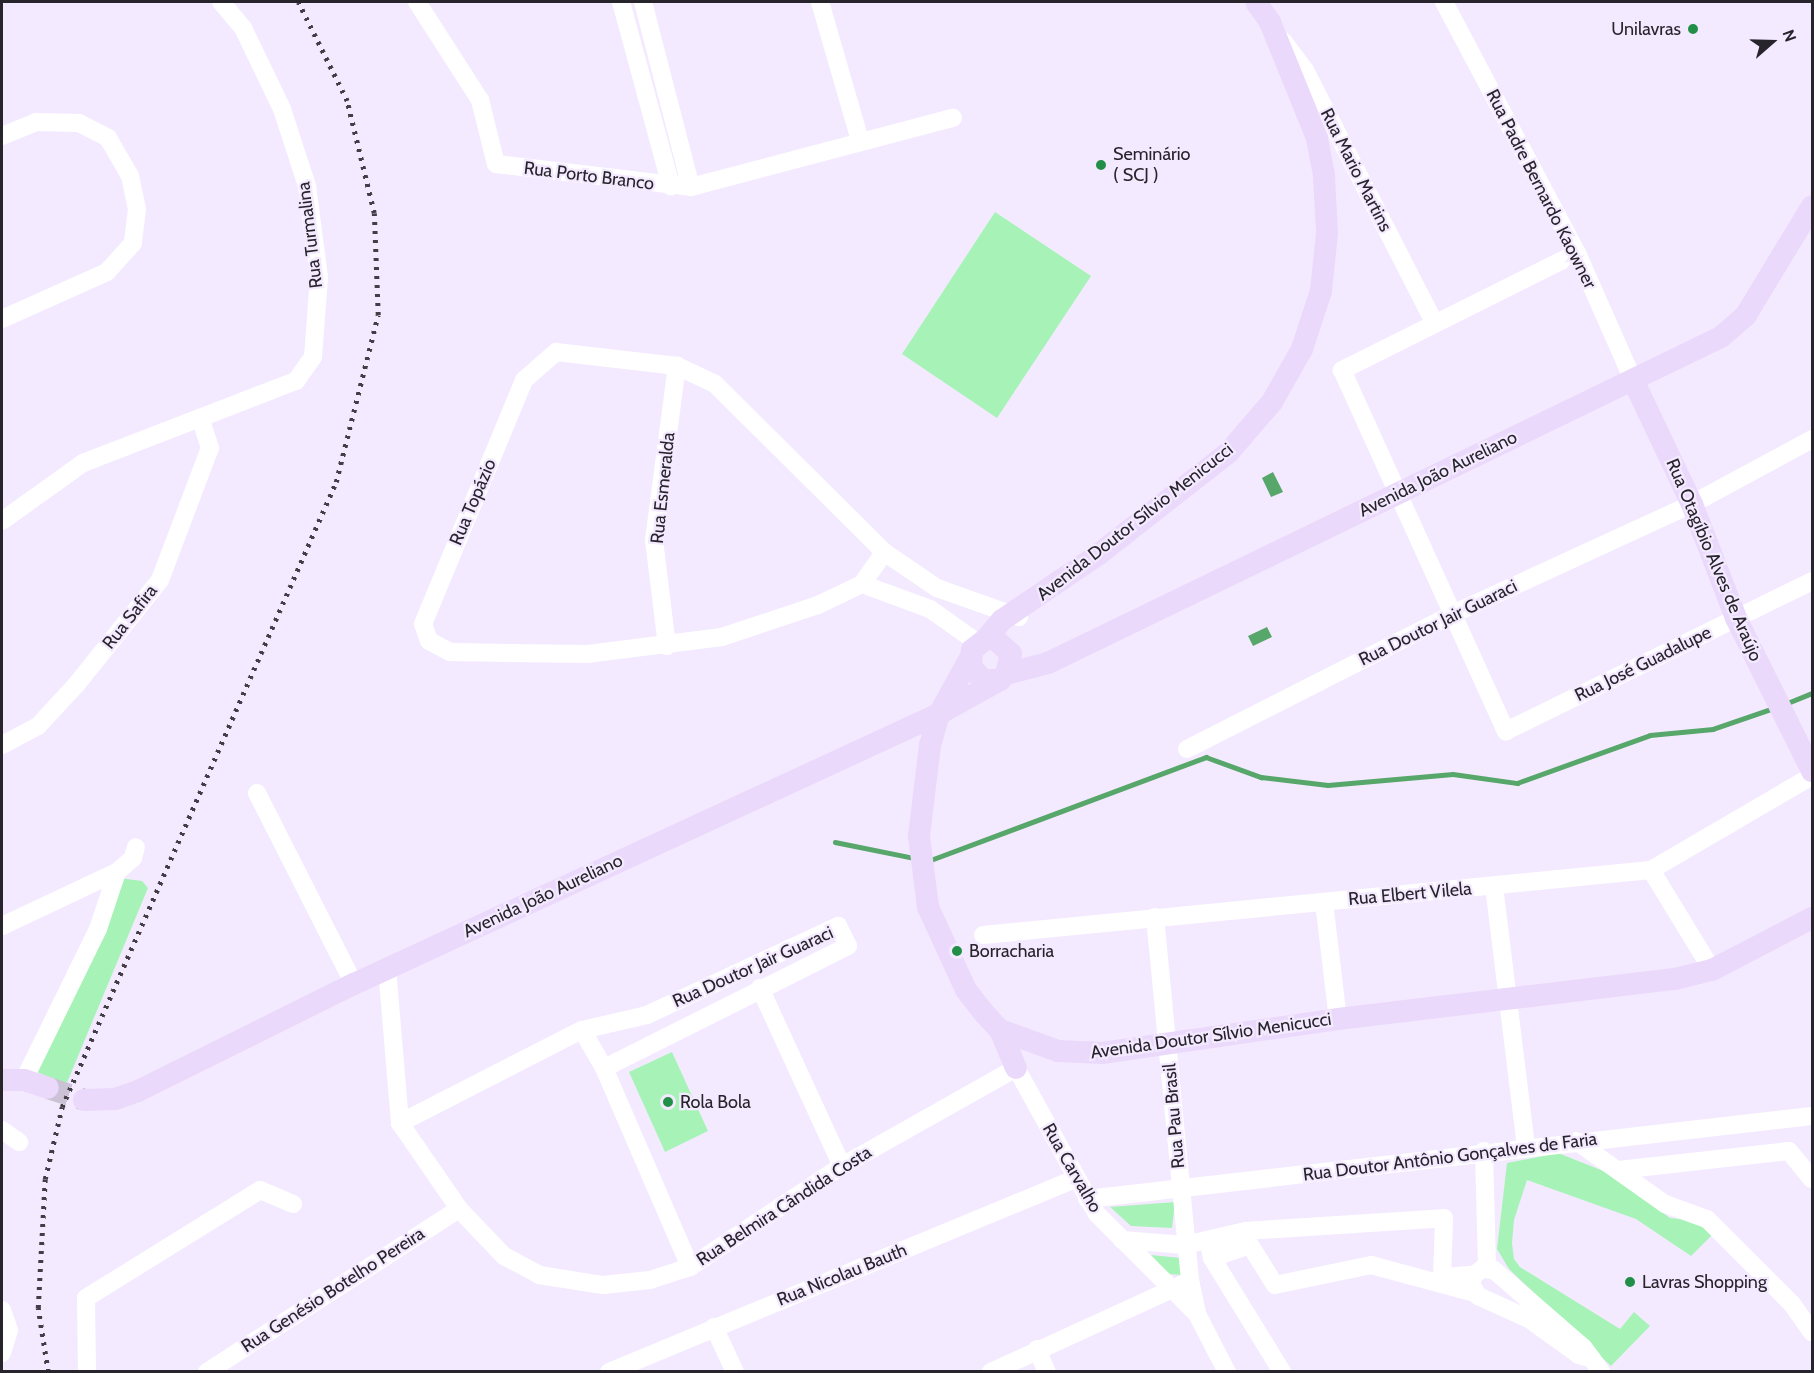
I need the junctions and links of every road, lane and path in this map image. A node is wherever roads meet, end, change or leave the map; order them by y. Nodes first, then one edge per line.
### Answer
1 (221, 2) edge
2 (417, 2) edge
3 (621, 2) edge
4 (643, 2) edge
5 (820, 2) edge
6 (1256, 2) edge
7 (1444, 2) edge
8 (1270, 22) junction
9 (656, 54) junction
10 (637, 60) junction
11 (672, 117) junction
12 (952, 118) dead end
13 (653, 121) junction
14 (2, 136) edge
15 (860, 141) junction
16 (671, 186) junction
17 (690, 187) junction
18 (1812, 206) edge
19 (1577, 253) junction
20 (2, 319) edge
21 (1434, 322) junction
22 (677, 366) junction
23 (1634, 380) junction
24 (200, 418) junction
25 (1812, 439) edge
26 (1399, 493) junction
27 (1692, 504) junction
28 (2, 520) edge
29 (884, 552) junction
30 (1812, 581) edge
31 (862, 584) junction
32 (937, 588) junction
33 (930, 609) junction
34 (1018, 613) junction
35 (1455, 613) junction
36 (1736, 618) junction
37 (667, 646) junction
38 (993, 656) junction
39 (939, 714) junction
40 (2, 745) edge
41 (1187, 749) dead end
42 (1812, 771) edge
43 (1812, 776) edge
44 (257, 793) dead end
45 (136, 847) dead end
46 (1651, 870) junction
47 (117, 872) junction
48 (1494, 886) junction
49 (1324, 902) junction
50 (1155, 917) junction
51 (1812, 918) edge
52 (2, 926) edge
53 (983, 935) dead end
54 (387, 968) junction
55 (1712, 970) junction
56 (354, 984) junction
57 (760, 988) junction
58 (1509, 1001) junction
59 (1338, 1019) junction
60 (582, 1030) junction
61 (1000, 1030) junction
62 (1168, 1043) junction
63 (604, 1068) junction
64 (1016, 1068) junction
65 (13, 1080) edge
66 (48, 1088) tunnel mouth
67 (84, 1100) tunnel mouth
68 (1812, 1116) edge
69 (400, 1123) junction
70 (2, 1130) edge
71 (1576, 1141) junction
72 (19, 1142) dead end
73 (1526, 1147) junction
74 (1484, 1151) junction
75 (842, 1166) junction
76 (1619, 1170) junction
77 (1075, 1179) junction
78 (1812, 1179) edge
79 (1180, 1190) junction
80 (1087, 1199) junction
81 (293, 1204) dead end
82 (459, 1209) junction
83 (1122, 1240) junction
84 (1185, 1245) junction
85 (1210, 1249) junction
86 (690, 1267) junction
87 (1190, 1280) junction
88 (1484, 1282) junction
89 (1172, 1288) junction
90 (2, 1310) edge
91 (1197, 1314) junction
92 (714, 1327) junction
93 (1812, 1333) edge
94 (1037, 1349) junction
95 (2, 1353) edge
96 (1594, 1367) edge
97 (87, 1371) edge
98 (207, 1371) edge
99 (609, 1371) edge
100 (735, 1371) edge
101 (991, 1371) edge
102 (1047, 1371) edge
103 (1227, 1371) edge
104 (1282, 1371) edge

1 - 24 street, Rua Turmalina
2 - 16 street, Rua Porto Branco
3 - 10 street
4 - 9 street
5 - 15 street
6 - 8 main road, Avenida Doutor Sílvio Menicucci
7 - 19 street, Rua Padre Bernardo Kaowner
8 - 21 street, Rua Mario Martins
8 - 34 main road, Avenida Doutor Sílvio Menicucci
9 - 10 street
9 - 11 street
10 - 13 street
11 - 13 street
11 - 17 street
12 - 15 street, Rua Porto Branco
13 - 16 street
14 - 20 street
15 - 17 street, Rua Porto Branco
16 - 17 street, Rua Porto Branco
18 - 23 main road, Avenida João Aureliano
19 - 21 street
19 - 23 street, Rua Padre Bernardo Kaowner
21 - 26 street
22 - 29 street, Rua Topázio
22 - 37 street, Rua Esmeralda
22 - 37 street, Rua Topázio
23 - 26 main road, Avenida João Aureliano
23 - 27 main road, Rua Otagíbio Alves de Araújo
24 - 28 street, Rua Turmalina
24 - 40 street, Rua Safira
25 - 27 street, Rua Doutor Jair Guaraci
26 - 35 street
26 - 38 main road, Avenida João Aureliano
27 - 35 street, Rua Doutor Jair Guaraci
27 - 36 main road, Rua Otagíbio Alves de Araújo
29 - 31 street
29 - 32 street, Rua Topázio
30 - 36 street, Rua José Guadalupe
31 - 33 street
31 - 37 street, Rua Topázio
32 - 33 street
32 - 34 street, Rua Topázio
33 - 38 street
34 - 38 main road, Avenida Doutor Sílvio Menicucci
35 - 36 street, Rua José Guadalupe
35 - 41 street, Rua Doutor Jair Guaraci
36 - 42 main road, Rua Otagíbio Alves de Araújo
38 - 39 main road, Avenida João Aureliano
38 - 39 main road, Avenida Doutor Sílvio Menicucci
39 - 54 main road, Avenida João Aureliano
39 - 61 main road, Avenida Doutor Sílvio Menicucci
43 - 46 street, Rua Elbert Vilela
44 - 56 street
45 - 47 street
46 - 48 street, Rua Elbert Vilela
46 - 55 street
47 - 52 street
47 - 65 street
48 - 49 street, Rua Elbert Vilela
48 - 58 street
49 - 50 street, Rua Elbert Vilela
49 - 59 street
50 - 53 street, Rua Elbert Vilela
50 - 62 street, Rua Pau Brasil
51 - 55 main road, Avenida Doutor Sílvio Menicucci
54 - 56 main road, Avenida João Aureliano
54 - 69 street, Rua Belmira Cândida Costa
55 - 58 main road, Avenida Doutor Sílvio Menicucci
56 - 67 main road, Avenida João Aureliano
57 - 60 street, Rua Doutor Jair Guaraci
57 - 63 street, Rua Doutor Jair Guaraci
57 - 75 street
58 - 59 main road, Avenida Doutor Sílvio Menicucci
58 - 73 street
59 - 62 main road, Avenida Doutor Sílvio Menicucci
60 - 63 street
60 - 69 street, Rua Doutor Jair Guaraci
61 - 62 main road, Avenida Doutor Sílvio Menicucci
61 - 64 main road, Rua Carvalho
62 - 79 street, Rua Pau Brasil
63 - 86 street
64 - 75 street, Rua Belmira Cândida Costa
64 - 77 street, Rua Carvalho
65 - 66 main road
68 - 71 street, Rua Doutor Antônio Gonçalves de Faria
69 - 82 street, Rua Belmira Cândida Costa
70 - 72 street
71 - 73 street, Rua Doutor Antônio Gonçalves de Faria
71 - 76 street
73 - 74 street, Rua Doutor Antônio Gonçalves de Faria
74 - 79 street, Rua Doutor Antônio Gonçalves de Faria
74 - 88 street
75 - 86 street, Rua Belmira Cândida Costa
76 - 78 street
76 - 93 street
77 - 80 street, Rua Carvalho
77 - 92 street, Rua Nicolau Bauth
79 - 80 street, Rua Doutor Antônio Gonçalves de Faria
79 - 84 street, Rua Pau Brasil
80 - 83 street, Rua Carvalho
81 - 97 street
82 - 86 street, Rua Belmira Cândida Costa
82 - 98 street, Rua Genésio Botelho Pereira
83 - 84 street
83 - 89 street, Rua Carvalho
84 - 85 street
84 - 87 street, Rua Pau Brasil
85 - 88 street
85 - 88 street
85 - 104 street
87 - 89 street
87 - 91 street, Rua Pau Brasil
88 - 96 street
88 - 96 street
89 - 91 street, Rua Carvalho
89 - 94 street
90 - 95 street
91 - 103 street
92 - 99 street, Rua Nicolau Bauth
92 - 100 street
94 - 101 street
94 - 102 street

